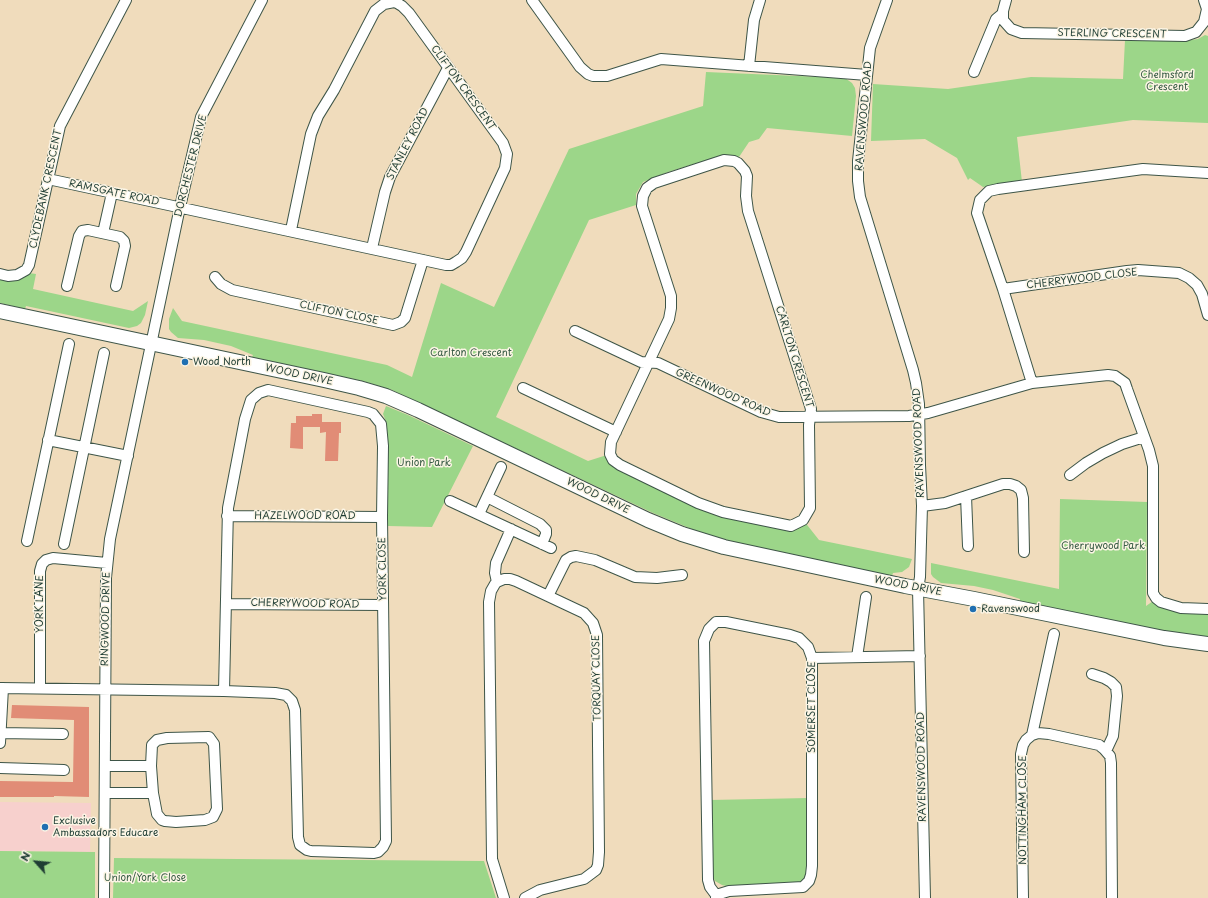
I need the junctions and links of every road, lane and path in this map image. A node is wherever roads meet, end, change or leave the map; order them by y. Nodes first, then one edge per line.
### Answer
1 (126, 0) edge
2 (262, 0) edge
3 (760, 0) edge
4 (887, 0) edge
5 (1006, 0) edge
6 (1204, 0) edge
7 (535, 1) edge
8 (1002, 14) junction
9 (1205, 26) edge
10 (749, 66) junction
11 (448, 68) junction
12 (974, 72) dead end
13 (867, 75) junction
14 (1208, 173) edge
15 (48, 179) junction
16 (112, 192) junction
17 (180, 207) junction
18 (291, 230) junction
19 (103, 233) junction
20 (372, 248) junction
21 (424, 260) junction
22 (0, 274) edge
23 (215, 277) dead end
24 (68, 286) dead end
25 (116, 286) dead end
26 (1003, 289) junction
27 (0, 311) edge
28 (1208, 315) edge
29 (575, 331) dead end
30 (69, 344) dead end
31 (152, 344) junction
32 (104, 353) dead end
33 (649, 363) junction
34 (1032, 383) junction
35 (523, 388) dead end
36 (919, 414) junction
37 (810, 418) junction
38 (616, 432) junction
39 (1144, 437) junction
40 (48, 440) junction
41 (84, 447) junction
42 (128, 456) junction
43 (501, 468) dead end
44 (1070, 475) dead end
45 (966, 496) junction
46 (487, 497) junction
47 (450, 501) dead end
48 (922, 506) junction
49 (479, 514) junction
50 (227, 516) junction
51 (382, 517) junction
52 (511, 529) junction
53 (27, 541) dead end
54 (64, 544) dead end
55 (968, 546) dead end
56 (1024, 552) dead end
57 (107, 563) junction
58 (682, 575) dead end
59 (498, 582) junction
60 (918, 589) junction
61 (548, 596) junction
62 (866, 596) dead end
63 (227, 604) junction
64 (384, 605) junction
65 (1208, 609) edge
66 (1054, 634) dead end
67 (1208, 644) edge
68 (920, 656) junction
69 (857, 657) junction
70 (812, 658) junction
71 (1092, 674) dead end
72 (1, 688) edge
73 (40, 688) junction
74 (105, 690) junction
75 (224, 691) junction
76 (0, 733) edge
77 (63, 734) dead end
78 (1032, 735) junction
79 (0, 743) edge
80 (1106, 751) junction
81 (105, 766) junction
82 (151, 766) junction
83 (0, 768) edge
84 (64, 770) dead end
85 (104, 793) junction
86 (153, 793) junction
87 (716, 896) edge
88 (104, 898) edge
89 (504, 898) edge
90 (525, 898) edge
91 (924, 898) edge
92 (1023, 898) edge
93 (1112, 898) edge

1 - 15 street, CLYDEBANK CRESCENT
2 - 17 street, DORCHESTER DRIVE
3 - 10 street
4 - 13 street, RAVENSWOOD ROAD
5 - 8 street
6 - 9 street, STERLING CRESCENT
7 - 10 street
8 - 9 street, STERLING CRESCENT
8 - 12 street
10 - 13 street
11 - 18 street, CLIFTON CRESCENT
11 - 20 street, STANLEY ROAD
11 - 21 street, CLIFTON CRESCENT
13 - 36 street, RAVENSWOOD ROAD
14 - 26 street
15 - 16 street, RAMSGATE ROAD
15 - 22 street, CLYDEBANK CRESCENT
16 - 17 street, RAMSGATE ROAD
16 - 19 street
17 - 18 street, CLIFTON CRESCENT
17 - 31 street, DORCHESTER DRIVE
18 - 20 street, CLIFTON CRESCENT
19 - 24 street
19 - 25 street
20 - 21 street, CLIFTON CRESCENT
21 - 23 street, CLIFTON CLOSE
26 - 28 street, CHERRYWOOD CLOSE
26 - 34 street
27 - 31 street, WOOD DRIVE
29 - 33 street, GREENWOOD ROAD
30 - 40 street
31 - 42 street, RINGWOOD DRIVE
31 - 60 street, WOOD DRIVE
32 - 41 street
33 - 37 street, GREENWOOD ROAD
33 - 37 street, CARLTON CRESCENT
33 - 38 street, CARLTON CRESCENT
34 - 36 street, GREENWOOD ROAD
34 - 39 street, GREENWOOD ROAD
35 - 38 street
36 - 37 street, GREENWOOD ROAD
36 - 48 street, RAVENSWOOD ROAD
37 - 38 street, CARLTON CRESCENT
39 - 44 street
39 - 65 street
40 - 41 street
40 - 53 street
41 - 42 street
41 - 54 street
42 - 57 street, RINGWOOD DRIVE
43 - 46 street
45 - 48 street
45 - 55 street
45 - 56 street
46 - 49 street
46 - 52 street
47 - 49 street
48 - 60 street, RAVENSWOOD ROAD
49 - 52 street
50 - 51 street, HAZELWOOD ROAD
50 - 51 street, YORK CLOSE
50 - 63 street, YORK CLOSE
51 - 64 street, YORK CLOSE
52 - 59 street
57 - 73 street, YORK LANE
57 - 74 street, RINGWOOD DRIVE
58 - 61 street
59 - 61 street, TORQUAY CLOSE
59 - 89 street
60 - 67 street, WOOD DRIVE
60 - 68 street, RAVENSWOOD ROAD
61 - 90 street, TORQUAY CLOSE
62 - 69 street
63 - 64 street, CHERRYWOOD ROAD
63 - 75 street, YORK CLOSE
64 - 75 street, YORK CLOSE
66 - 78 street
68 - 69 street
68 - 91 street, RAVENSWOOD ROAD
69 - 70 street
70 - 87 street, SOMERSET CLOSE
70 - 87 street, SOMERSET CLOSE
71 - 80 street
72 - 73 street, YORK CLOSE
72 - 76 street
73 - 74 street, YORK CLOSE
74 - 75 street, YORK CLOSE
74 - 81 street, RINGWOOD DRIVE
76 - 77 street
76 - 79 street
78 - 80 street
78 - 92 street, NOTTINGHAM CLOSE
80 - 93 street
81 - 82 street
81 - 85 street, RINGWOOD DRIVE
82 - 86 street
82 - 86 street
83 - 84 street
85 - 86 street
85 - 88 street, RINGWOOD DRIVE

